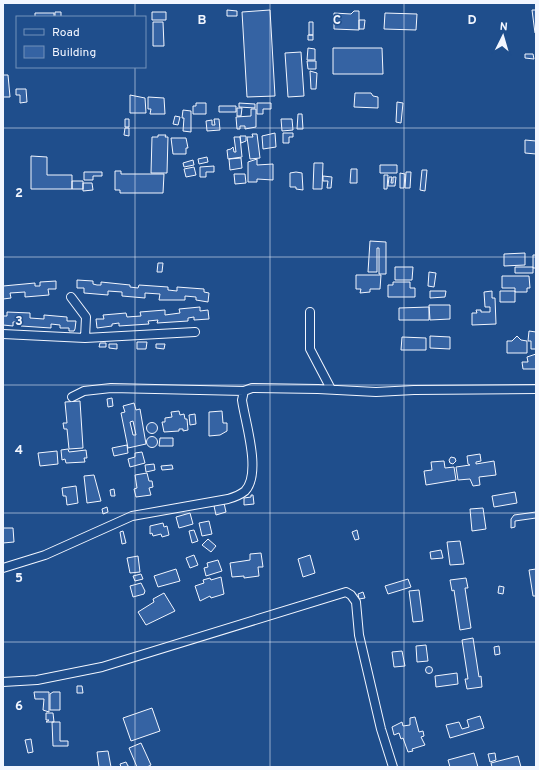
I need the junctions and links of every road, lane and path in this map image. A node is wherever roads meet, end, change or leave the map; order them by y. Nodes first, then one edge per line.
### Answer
1 (71, 297) dead end
2 (310, 312) dead end
3 (195, 332) dead end
4 (3, 334) edge
5 (85, 338) junction
6 (536, 389) edge
7 (331, 390) junction
8 (244, 391) junction
9 (72, 397) dead end
10 (3, 568) edge
11 (3, 682) edge
12 (393, 767) edge

1 - 5 street
2 - 7 street
3 - 5 street
4 - 5 street
6 - 7 street
7 - 8 street
8 - 9 street
8 - 10 street
11 - 12 street

